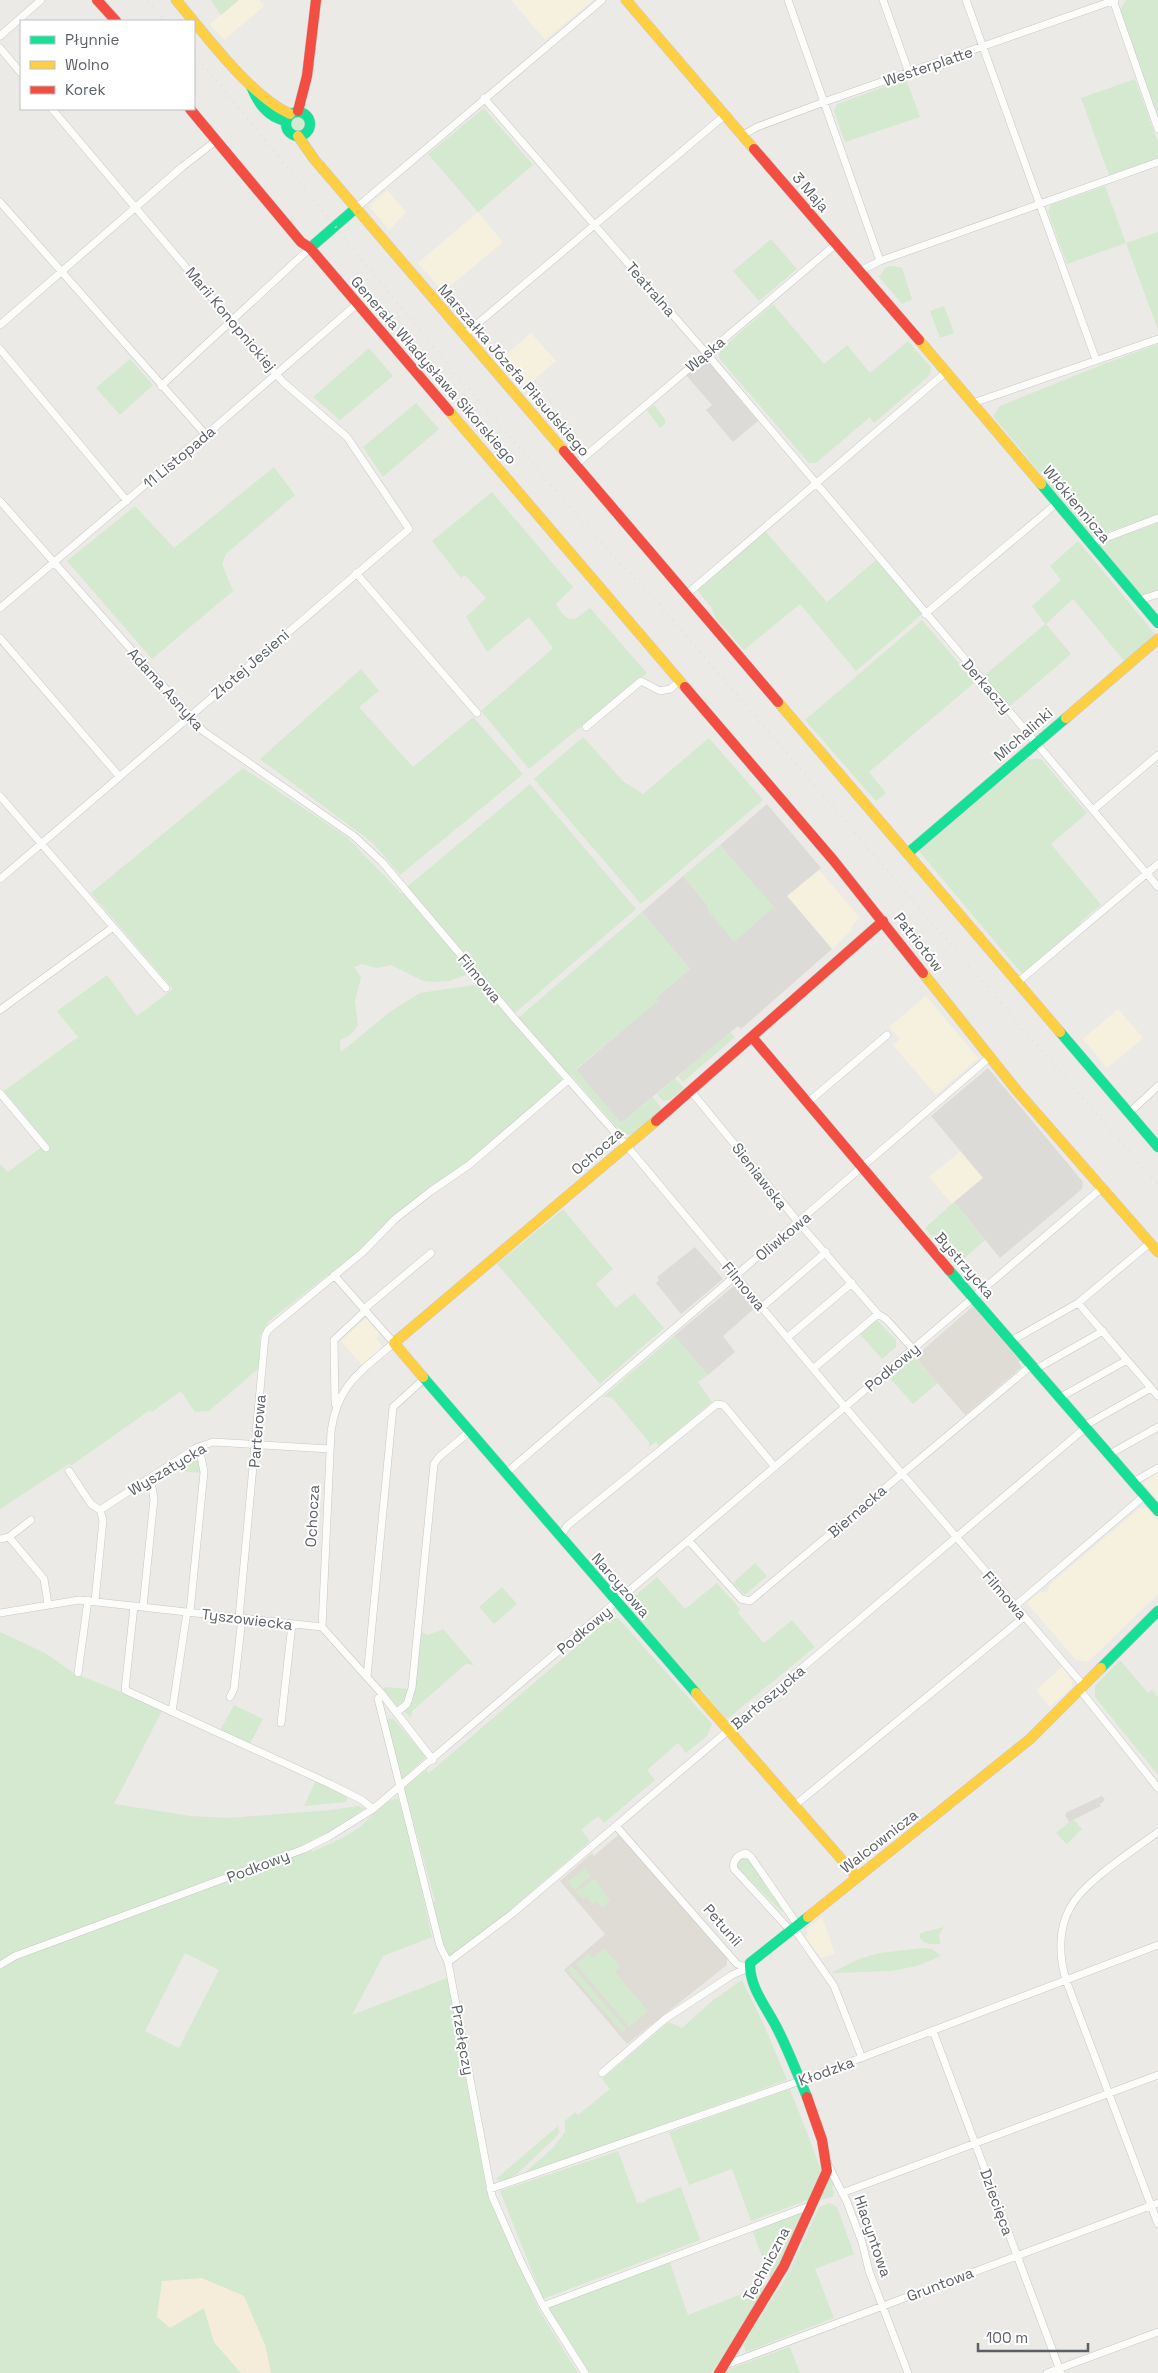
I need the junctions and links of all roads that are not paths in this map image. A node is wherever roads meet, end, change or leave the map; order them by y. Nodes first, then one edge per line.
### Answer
1 (41, 0) edge
2 (98, 0) edge
3 (176, 0) edge
4 (316, 0) edge
5 (602, 0) edge
6 (626, 0) edge
7 (788, 0) edge
8 (883, 0) edge
9 (966, 0) edge
10 (1113, 0) edge
11 (115, 20) edge
12 (194, 20) edge
13 (195, 22) edge
14 (0, 36) edge
15 (983, 47) junction
16 (0, 48) edge
17 (20, 72) edge
18 (909, 73) junction
19 (484, 98) junction
20 (824, 102) junction
21 (53, 110) edge
22 (191, 110) edge
23 (295, 115) junction
24 (725, 115) junction
25 (1158, 129) edge
26 (302, 134) junction
27 (743, 135) junction
28 (217, 140) junction
29 (1158, 162) edge
30 (0, 202) edge
31 (1039, 203) junction
32 (136, 207) junction
33 (356, 208) junction
34 (595, 226) junction
35 (836, 244) junction
36 (310, 248) junction
37 (880, 260) junction
38 (860, 271) junction
39 (61, 272) junction
40 (357, 304) junction
41 (232, 320) junction
42 (0, 325) edge
43 (464, 335) junction
44 (1158, 339) edge
45 (0, 349) edge
46 (706, 352) junction
47 (1096, 360) junction
48 (946, 372) junction
49 (277, 373) junction
50 (160, 386) junction
51 (973, 403) junction
52 (206, 436) junction
53 (575, 465) junction
54 (815, 484) junction
55 (0, 500) edge
56 (127, 501) junction
57 (1056, 504) junction
58 (1158, 518) edge
59 (409, 528) joint
60 (1090, 544) junction
61 (54, 562) junction
62 (356, 573) junction
63 (687, 594) junction
64 (1158, 594) edge
65 (1139, 600) junction
66 (0, 608) edge
67 (925, 614) junction
68 (1158, 623) edge
69 (0, 638) edge
70 (1158, 639) edge
71 (655, 652) joint
72 (680, 681) junction
73 (477, 713) dead end
74 (188, 717) junction
75 (586, 728) dead end
76 (1036, 743) junction
77 (1158, 755) edge
78 (119, 776) junction
79 (0, 796) edge
80 (1093, 810) junction
81 (41, 844) junction
82 (908, 853) junction
83 (1158, 864) edge
84 (1146, 874) junction
85 (0, 879) edge
86 (403, 886) joint
87 (1158, 888) edge
88 (883, 921) junction
89 (112, 928) junction
90 (1018, 982) junction
91 (166, 988) dead end
92 (0, 1010) edge
93 (887, 1035) dead end
94 (752, 1037) junction
95 (990, 1057) junction
96 (568, 1080) junction
97 (1158, 1086) edge
98 (690, 1090) junction
99 (0, 1093) edge
100 (807, 1102) junction
101 (1129, 1113) junction
102 (627, 1146) junction
103 (1158, 1147) edge
104 (46, 1148) dead end
105 (863, 1167) junction
106 (1102, 1187) junction
107 (799, 1223) junction
108 (1150, 1243) junction
109 (431, 1252) dead end
110 (826, 1252) junction
111 (1158, 1252) edge
112 (334, 1275) junction
113 (736, 1276) junction
114 (852, 1283) junction
115 (973, 1297) junction
116 (1078, 1303) junction
117 (762, 1307) junction
118 (365, 1310) junction
119 (878, 1314) junction
120 (1103, 1332) junction
121 (788, 1337) junction
122 (1011, 1341) junction
123 (394, 1343) junction
124 (913, 1349) junction
125 (1127, 1360) junction
126 (1034, 1367) junction
127 (814, 1368) junction
128 (425, 1378) junction
129 (1152, 1388) junction
130 (1158, 1396) edge
131 (1059, 1398) junction
132 (335, 1407) junction
133 (845, 1407) junction
134 (1084, 1427) junction
135 (1158, 1427) edge
136 (469, 1432) junction
137 (256, 1445) junction
138 (196, 1448) junction
139 (330, 1449) junction
140 (1108, 1454) junction
141 (775, 1467) junction
142 (1158, 1468) edge
143 (69, 1471) dead end
144 (506, 1473) junction
145 (902, 1474) junction
146 (147, 1479) junction
147 (1133, 1482) junction
148 (1144, 1496) junction
149 (100, 1510) junction
150 (1158, 1511) edge
151 (30, 1520) dead end
152 (9, 1537) junction
153 (560, 1537) junction
154 (955, 1537) junction
155 (0, 1539) edge
156 (689, 1541) junction
157 (92, 1601) junction
158 (617, 1602) junction
159 (48, 1604) junction
160 (134, 1606) junction
161 (1015, 1606) junction
162 (143, 1607) junction
163 (1158, 1611) edge
164 (188, 1612) junction
165 (0, 1613) edge
166 (1024, 1617) junction
167 (240, 1618) junction
168 (292, 1624) junction
169 (322, 1627) junction
170 (78, 1673) dead end
171 (367, 1677) junction
172 (1082, 1688) junction
173 (382, 1694) junction
174 (230, 1697) dead end
175 (172, 1712) junction
176 (397, 1712) junction
177 (281, 1724) dead end
178 (728, 1730) junction
179 (433, 1760) junction
180 (400, 1788) junction
181 (1158, 1788) edge
182 (794, 1806) junction
183 (372, 1810) junction
184 (616, 1826) junction
185 (1158, 1832) edge
186 (857, 1877) junction
187 (793, 1927) junction
188 (1158, 1945) edge
189 (448, 1962) junction
190 (0, 1965) edge
191 (749, 1968) junction
192 (1066, 1980) junction
193 (933, 2031) junction
194 (862, 2058) junction
195 (602, 2073) dead end
196 (1158, 2075) edge
197 (800, 2081) junction
198 (1110, 2093) junction
199 (975, 2144) junction
200 (827, 2163) junction
201 (490, 2189) junction
202 (842, 2193) junction
203 (812, 2205) junction
204 (1155, 2205) edge
205 (1158, 2224) edge
206 (1017, 2256) junction
207 (543, 2306) junction
208 (883, 2306) junction
209 (1158, 2332) edge
210 (721, 2370) edge
211 (1061, 2371) edge
212 (585, 2373) edge
213 (908, 2373) edge
214 (1047, 2373) edge

1 - 14 street
2 - 11 street
3 - 12 street
4 - 23 street
5 - 19 street
6 - 24 street, 3 Maja
7 - 20 street
8 - 18 street
9 - 15 street
10 - 15 street, Westerplatte
10 - 25 street
13 - 23 street
15 - 18 street, Westerplatte
15 - 31 street
16 - 17 street
18 - 20 street, Westerplatte
19 - 33 street
19 - 34 street, Teatralna
20 - 27 street, Westerplatte
20 - 37 street
21 - 32 street, Marii Konopnickiej
22 - 28 street, Generała Władysława Sikorskiego
23 - 26 street
23 - 26 street, Marszałka Józefa Piłsudskiego
24 - 27 street, 3 Maja
24 - 34 street
26 - 33 street, Marszałka Józefa Piłsudskiego
27 - 35 street, 3 Maja
28 - 32 street
28 - 36 street, Generała Władysława Sikorskiego
29 - 31 street
30 - 39 street
31 - 37 street
31 - 47 street
32 - 39 street
32 - 41 street, Marii Konopnickiej
33 - 36 street
33 - 43 street, Marszałka Józefa Piłsudskiego
34 - 43 street
34 - 46 street, Teatralna
35 - 38 street, 3 Maja
35 - 46 street, Wąska
36 - 40 street, Generała Władysława Sikorskiego
36 - 41 street
37 - 38 street
38 - 48 street, 3 Maja
39 - 42 street
39 - 50 street
40 - 49 street, 11 Listopada
40 - 71 street, Generała Władysława Sikorskiego
41 - 49 street, Marii Konopnickiej
41 - 50 street
43 - 53 street, Marszałka Józefa Piłsudskiego
44 - 47 street
45 - 56 street
46 - 53 street, Wąska
46 - 54 street, Teatralna
47 - 51 street
48 - 51 street, 3 Maja
48 - 54 street
49 - 52 street, 11 Listopada
49 - 59 street, Marii Konopnickiej
50 - 52 street
51 - 57 street, Włókiennicza
52 - 56 street, 11 Listopada
53 - 63 street, Marszałka Józefa Piłsudskiego
54 - 63 street
54 - 67 street, Derkaczy
55 - 61 street, Adama Asnyka
56 - 61 street, 11 Listopada
57 - 60 street, Włókiennicza
57 - 67 street
58 - 60 street
59 - 62 street, Złotej Jesieni
60 - 65 street, Włókiennicza
61 - 66 street, 11 Listopada
61 - 74 street, Adama Asnyka
62 - 73 street
62 - 74 street, Złotej Jesieni
63 - 82 street
64 - 65 street
65 - 68 street, Włókiennicza
67 - 76 street, Derkaczy
69 - 78 street
70 - 76 street, Michalinki
71 - 72 street, Patriotów
72 - 75 street
72 - 88 street, Patriotów
74 - 78 street, Złotej Jesieni
74 - 86 street, Adama Asnyka
76 - 80 street, Derkaczy
76 - 82 street, Michalinki
77 - 80 street
78 - 81 street, Złotej Jesieni
79 - 81 street
80 - 84 street, Derkaczy
81 - 85 street, Złotej Jesieni
81 - 89 street
82 - 90 street
83 - 84 street
84 - 87 street, Derkaczy
84 - 90 street
86 - 96 street, Filmowa
88 - 94 street, Ochocza
88 - 95 street, Patriotów
89 - 91 street
89 - 92 street
90 - 101 street
93 - 100 street
94 - 98 street, Ochocza
94 - 100 street, Bystrzycka
95 - 105 street, Oliwkowa
95 - 106 street, Patriotów
96 - 102 street, Filmowa
96 - 112 street, Parterowa
97 - 101 street
98 - 102 street, Ochocza
98 - 107 street, Sieniawska
99 - 104 street
100 - 105 street, Bystrzycka
101 - 103 street
102 - 113 street, Filmowa
102 - 123 street, Ochocza
105 - 107 street, Oliwkowa
105 - 115 street, Bystrzycka
106 - 108 street, Patriotów
106 - 115 street, Podkowy
107 - 110 street, Sieniawska
107 - 113 street, Oliwkowa
108 - 111 street, Patriotów
108 - 116 street
109 - 118 street
110 - 114 street, Sieniawska
110 - 117 street
112 - 118 street, Narcyzowa
112 - 137 street, Parterowa
113 - 117 street, Filmowa
113 - 144 street, Oliwkowa
114 - 119 street, Sieniawska
114 - 121 street
115 - 122 street, Bystrzycka
115 - 124 street, Podkowy
116 - 120 street
116 - 122 street
117 - 121 street, Filmowa
118 - 123 street, Narcyzowa
118 - 132 street, Ochocza
119 - 124 street, Sieniawska
119 - 127 street
120 - 125 street
120 - 126 street, Biernacka
121 - 127 street, Filmowa
122 - 126 street, Bystrzycka
123 - 128 street, Narcyzowa
123 - 132 street, Ochocza
124 - 133 street, Podkowy
125 - 129 street
125 - 131 street
126 - 131 street, Bystrzycka
126 - 145 street, Biernacka
127 - 133 street, Filmowa
128 - 136 street, Narcyzowa
128 - 171 street
129 - 130 street
129 - 134 street, Bartoszycka
131 - 134 street, Bystrzycka
132 - 139 street, Ochocza
133 - 141 street, Podkowy
133 - 145 street, Filmowa
134 - 140 street, Bystrzycka
134 - 154 street, Bartoszycka
135 - 140 street
136 - 144 street, Narcyzowa
136 - 176 street
137 - 138 street, Wyszatycka
137 - 139 street, Wyszatycka
137 - 167 street, Parterowa
138 - 146 street, Wyszatycka
138 - 164 street
139 - 169 street, Ochocza
140 - 147 street, Bystrzycka
141 - 153 street
141 - 156 street, Podkowy
142 - 147 street
143 - 149 street
144 - 153 street, Narcyzowa
145 - 154 street, Filmowa
145 - 156 street, Biernacka
146 - 149 street, Wyszatycka
146 - 162 street
147 - 148 street, Bystrzycka
148 - 150 street, Bystrzycka
148 - 161 street
149 - 157 street
151 - 152 street
152 - 155 street
152 - 159 street
153 - 158 street, Narcyzowa
154 - 161 street, Filmowa
154 - 178 street, Bartoszycka
156 - 158 street, Podkowy
157 - 159 street, Tyszowiecka
157 - 160 street, Tyszowiecka
157 - 170 street
158 - 178 street, Narcyzowa
158 - 179 street, Podkowy
159 - 165 street, Tyszowiecka
160 - 162 street, Tyszowiecka
160 - 175 street
161 - 166 street, Filmowa
162 - 164 street, Tyszowiecka
163 - 172 street, Walcownicza
164 - 167 street, Tyszowiecka
164 - 175 street
166 - 172 street, Filmowa
166 - 182 street
167 - 168 street, Tyszowiecka
167 - 174 street, Parterowa
168 - 169 street, Tyszowiecka
168 - 177 street
169 - 171 street
171 - 173 street
172 - 181 street, Filmowa
172 - 186 street, Walcownicza
173 - 176 street
173 - 180 street, Przełęczy
175 - 183 street
176 - 179 street
178 - 182 street, Narcyzowa
178 - 184 street, Bartoszycka
179 - 180 street, Podkowy
180 - 183 street, Podkowy
180 - 189 street, Przełęczy
182 - 186 street, Narcyzowa
183 - 190 street, Podkowy
184 - 189 street, Bartoszycka
184 - 191 street, Petunii
185 - 192 street
186 - 187 street, Walcownicza
187 - 187 street
187 - 191 street, Walcownicza
187 - 194 street
188 - 192 street, Kłodzka
189 - 201 street, Przełęczy
191 - 195 street, Walcownicza
191 - 197 street
192 - 193 street, Kłodzka
192 - 198 street
193 - 194 street, Kłodzka
193 - 199 street, Dziecięca
194 - 197 street, Kłodzka
196 - 198 street
197 - 200 street, Hiacyntowa
197 - 201 street, Kłodzka
198 - 199 street
198 - 204 street
199 - 202 street
199 - 206 street, Dziecięca
200 - 202 street, Hiacyntowa
200 - 203 street, Techniczna
201 - 207 street, Przełęczy
202 - 208 street, Hiacyntowa
203 - 207 street
203 - 210 street, Techniczna
204 - 205 street
204 - 206 street, Gruntowa
206 - 208 street, Gruntowa
206 - 211 street, Dziecięca
207 - 212 street, Przełęczy
208 - 210 street, Gruntowa
208 - 213 street, Hiacyntowa
209 - 211 street
211 - 214 street

